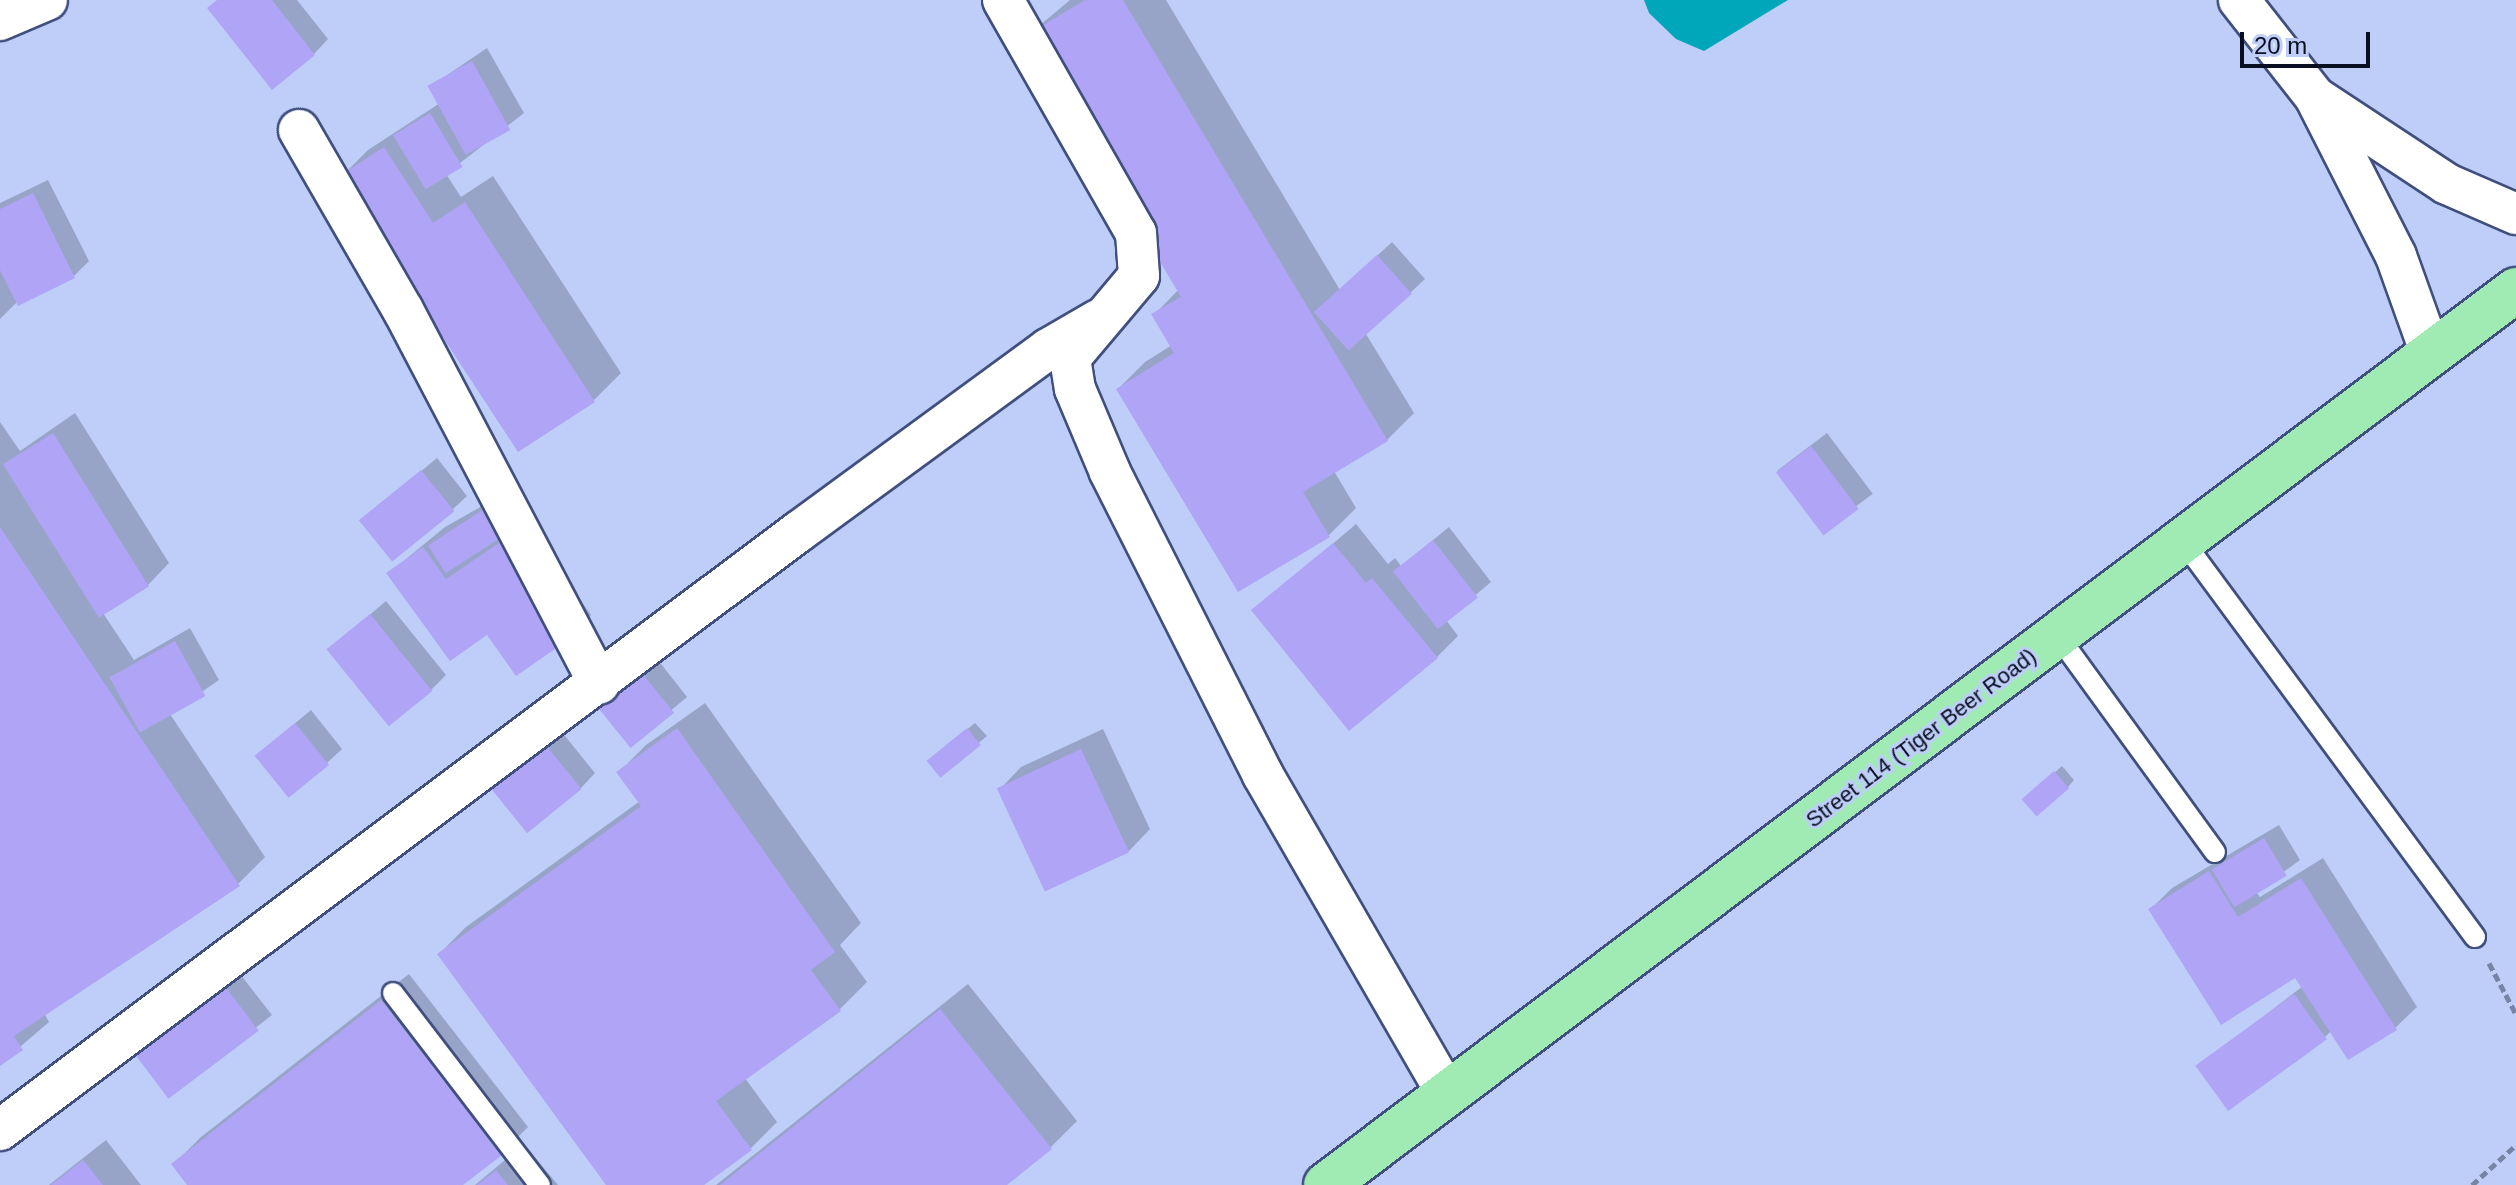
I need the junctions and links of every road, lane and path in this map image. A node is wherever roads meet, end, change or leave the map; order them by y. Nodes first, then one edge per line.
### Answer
1 (47, 0) edge
2 (1003, 0) edge
3 (2239, 0) edge
4 (0, 20) edge
5 (2315, 97) junction
6 (299, 130) dead end
7 (2516, 214) edge
8 (2513, 299) edge
9 (1098, 320) junction
10 (2431, 354) junction
11 (2183, 541) junction
12 (2058, 636) junction
13 (599, 684) junction
14 (2215, 852) dead end
15 (2475, 937) joint
16 (393, 993) dead end
17 (2516, 1014) edge
18 (1447, 1094) junction
19 (0, 1130) edge
20 (2516, 1145) edge
21 (540, 1185) edge
22 (1326, 1185) edge
23 (2472, 1185) edge

1 - 4 street
2 - 9 street
3 - 5 street
5 - 7 street
5 - 10 street
6 - 13 street
8 - 10 main road, Street 114 (Tiger Beer Road)
9 - 13 street
9 - 18 street
10 - 11 main road, Street 114 (Tiger Beer Road)
11 - 12 main road, Street 114 (Tiger Beer Road)
11 - 15 lane
12 - 14 lane
12 - 18 main road, Street 114 (Tiger Beer Road)
13 - 19 street
15 - 17 path
16 - 21 lane
18 - 22 main road, Street 114 (Tiger Beer Road)
20 - 23 path

